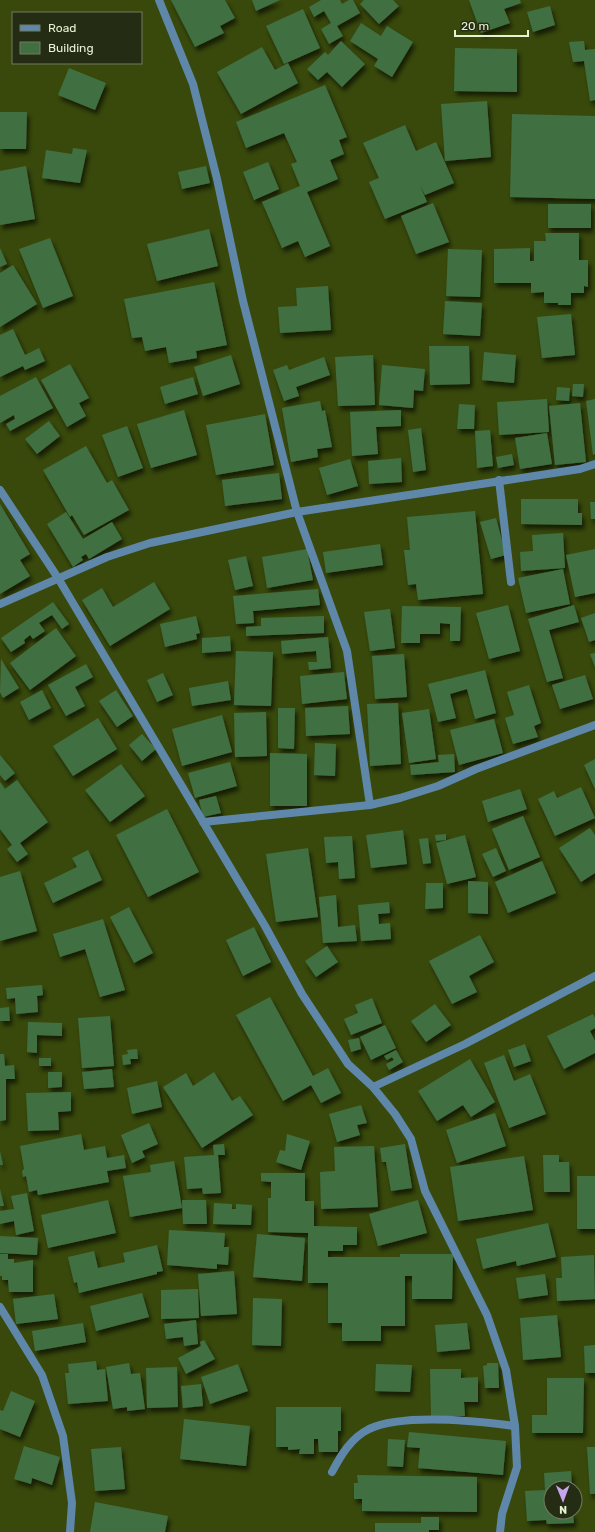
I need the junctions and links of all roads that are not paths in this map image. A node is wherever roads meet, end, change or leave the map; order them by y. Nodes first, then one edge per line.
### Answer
1 (159, 0) edge
2 (595, 464) edge
3 (499, 480) junction
4 (0, 490) edge
5 (296, 512) junction
6 (58, 578) junction
7 (512, 582) dead end
8 (0, 604) edge
9 (595, 725) edge
10 (370, 805) junction
11 (203, 822) junction
12 (595, 976) edge
13 (373, 1087) junction
14 (0, 1307) edge
15 (515, 1426) junction
16 (332, 1472) dead end
17 (70, 1532) edge
18 (500, 1532) edge

1 - 5 street
2 - 3 street
3 - 5 street
3 - 7 street
4 - 6 street
5 - 6 street
5 - 10 street
6 - 8 street
6 - 11 street
9 - 10 street
10 - 11 street
11 - 13 street
12 - 13 street
13 - 15 street
14 - 17 street
15 - 16 street
15 - 18 street

